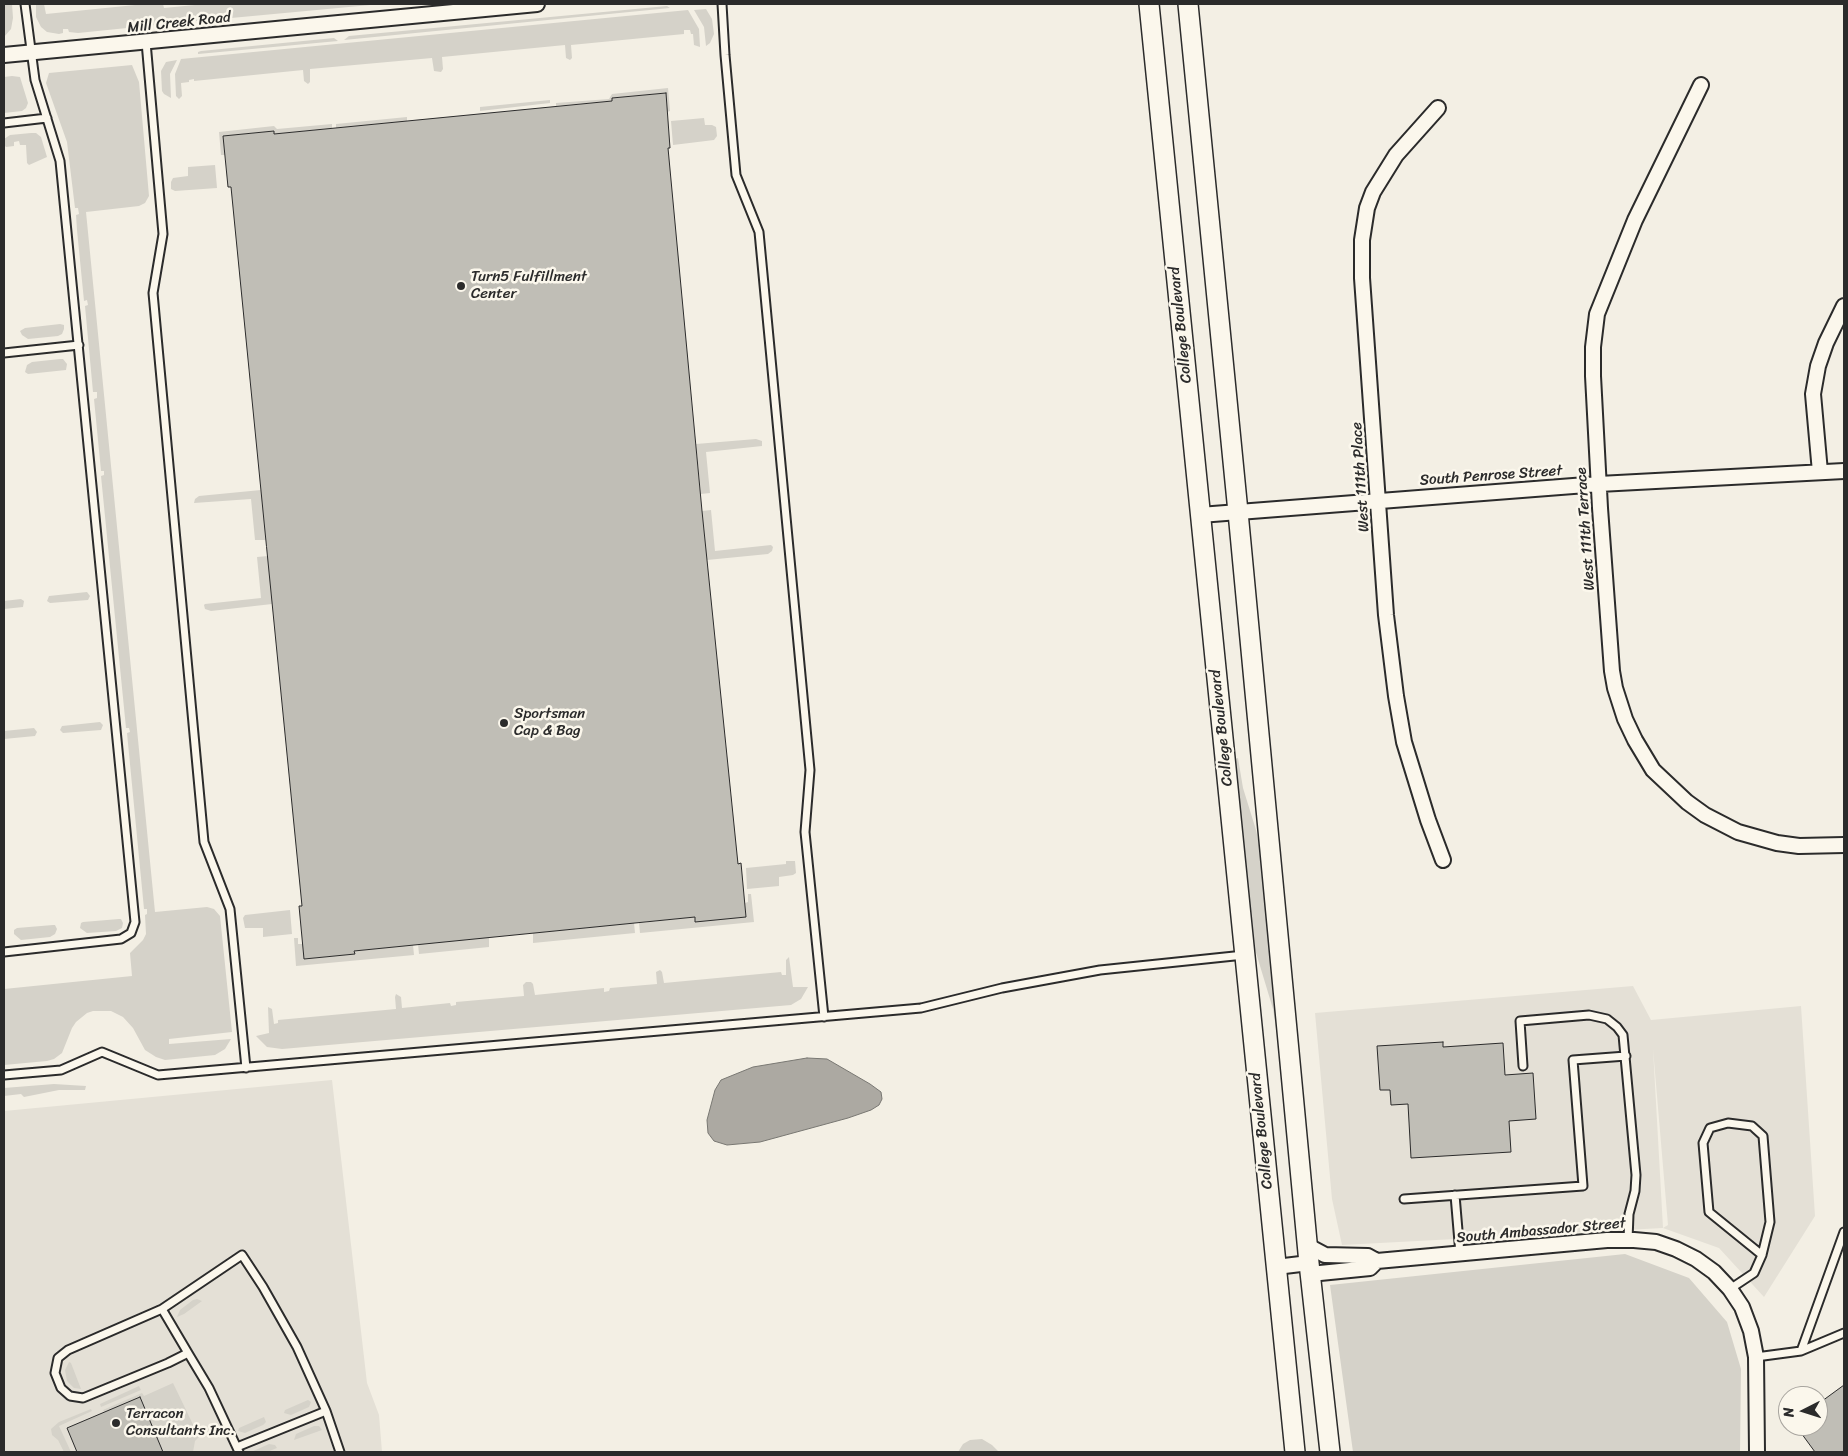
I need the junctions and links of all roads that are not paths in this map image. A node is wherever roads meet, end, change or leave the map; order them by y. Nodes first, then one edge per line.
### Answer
1 (25, 4) edge
2 (537, 4) edge
3 (722, 4) edge
4 (1149, 4) edge
5 (1188, 4) edge
6 (146, 42) junction
7 (31, 52) junction
8 (4, 55) edge
9 (1700, 85) dead end
10 (1438, 108) dead end
11 (47, 118) junction
12 (4, 123) edge
13 (1844, 306) edge
14 (79, 346) junction
15 (4, 353) edge
16 (1844, 471) edge
17 (1820, 472) junction
18 (1599, 484) junction
19 (1379, 502) junction
20 (1238, 512) junction
21 (1200, 515) junction
22 (1844, 846) edge
23 (1443, 860) dead end
24 (4, 952) edge
25 (1244, 955) junction
26 (824, 1017) junction
27 (1626, 1056) junction
28 (1523, 1066) dead end
29 (246, 1068) junction
30 (4, 1076) edge
31 (1455, 1195) junction
32 (1404, 1199) dead end
33 (1844, 1232) edge
34 (1628, 1240) junction
35 (1308, 1243) junction
36 (1460, 1254) junction
37 (1762, 1255) junction
38 (1377, 1261) junction
39 (1276, 1267) junction
40 (1310, 1269) junction
41 (1730, 1289) junction
42 (162, 1309) junction
43 (1844, 1333) edge
44 (1801, 1351) junction
45 (188, 1353) junction
46 (1756, 1357) junction
47 (326, 1411) junction
48 (238, 1450) edge
49 (340, 1452) edge
50 (1295, 1452) edge
51 (1330, 1452) edge
52 (1757, 1452) edge

1 - 7 lane
2 - 6 street, Mill Creek Road
3 - 26 lane
4 - 21 main road, College Boulevard
5 - 20 main road
6 - 7 street, Mill Creek Road
6 - 29 lane
7 - 8 street, Mill Creek Road
7 - 11 lane
9 - 18 street, West 111th Terrace
10 - 19 street, West 111th Place
11 - 12 lane
11 - 14 lane
13 - 17 street
14 - 15 lane
14 - 24 lane
16 - 17 street, South Penrose Street
17 - 18 street, South Penrose Street
18 - 19 street, South Penrose Street
18 - 22 street, West 111th Terrace
19 - 20 street, South Penrose Street
19 - 23 street, West 111th Place
20 - 21 street, South Penrose Street
20 - 35 main road
21 - 25 main road, College Boulevard
25 - 26 lane
25 - 39 main road, College Boulevard
26 - 29 lane
27 - 28 lane
27 - 31 lane
27 - 34 lane
29 - 30 lane
31 - 32 lane
31 - 36 lane
33 - 44 lane
34 - 36 street, South Ambassador Street
34 - 41 street, South Ambassador Street
35 - 38 street, South Ambassador Street
35 - 40 main road
36 - 38 street, South Ambassador Street
37 - 37 lane
37 - 41 lane
38 - 40 street, South Ambassador Street
39 - 40 street, South Ambassador Street
39 - 50 main road, College Boulevard
40 - 51 main road
41 - 46 street, South Ambassador Street
42 - 45 lane
42 - 45 lane
42 - 47 lane
43 - 44 lane
44 - 46 lane
45 - 48 lane
46 - 52 street, South Ambassador Street
47 - 48 lane
47 - 49 lane

